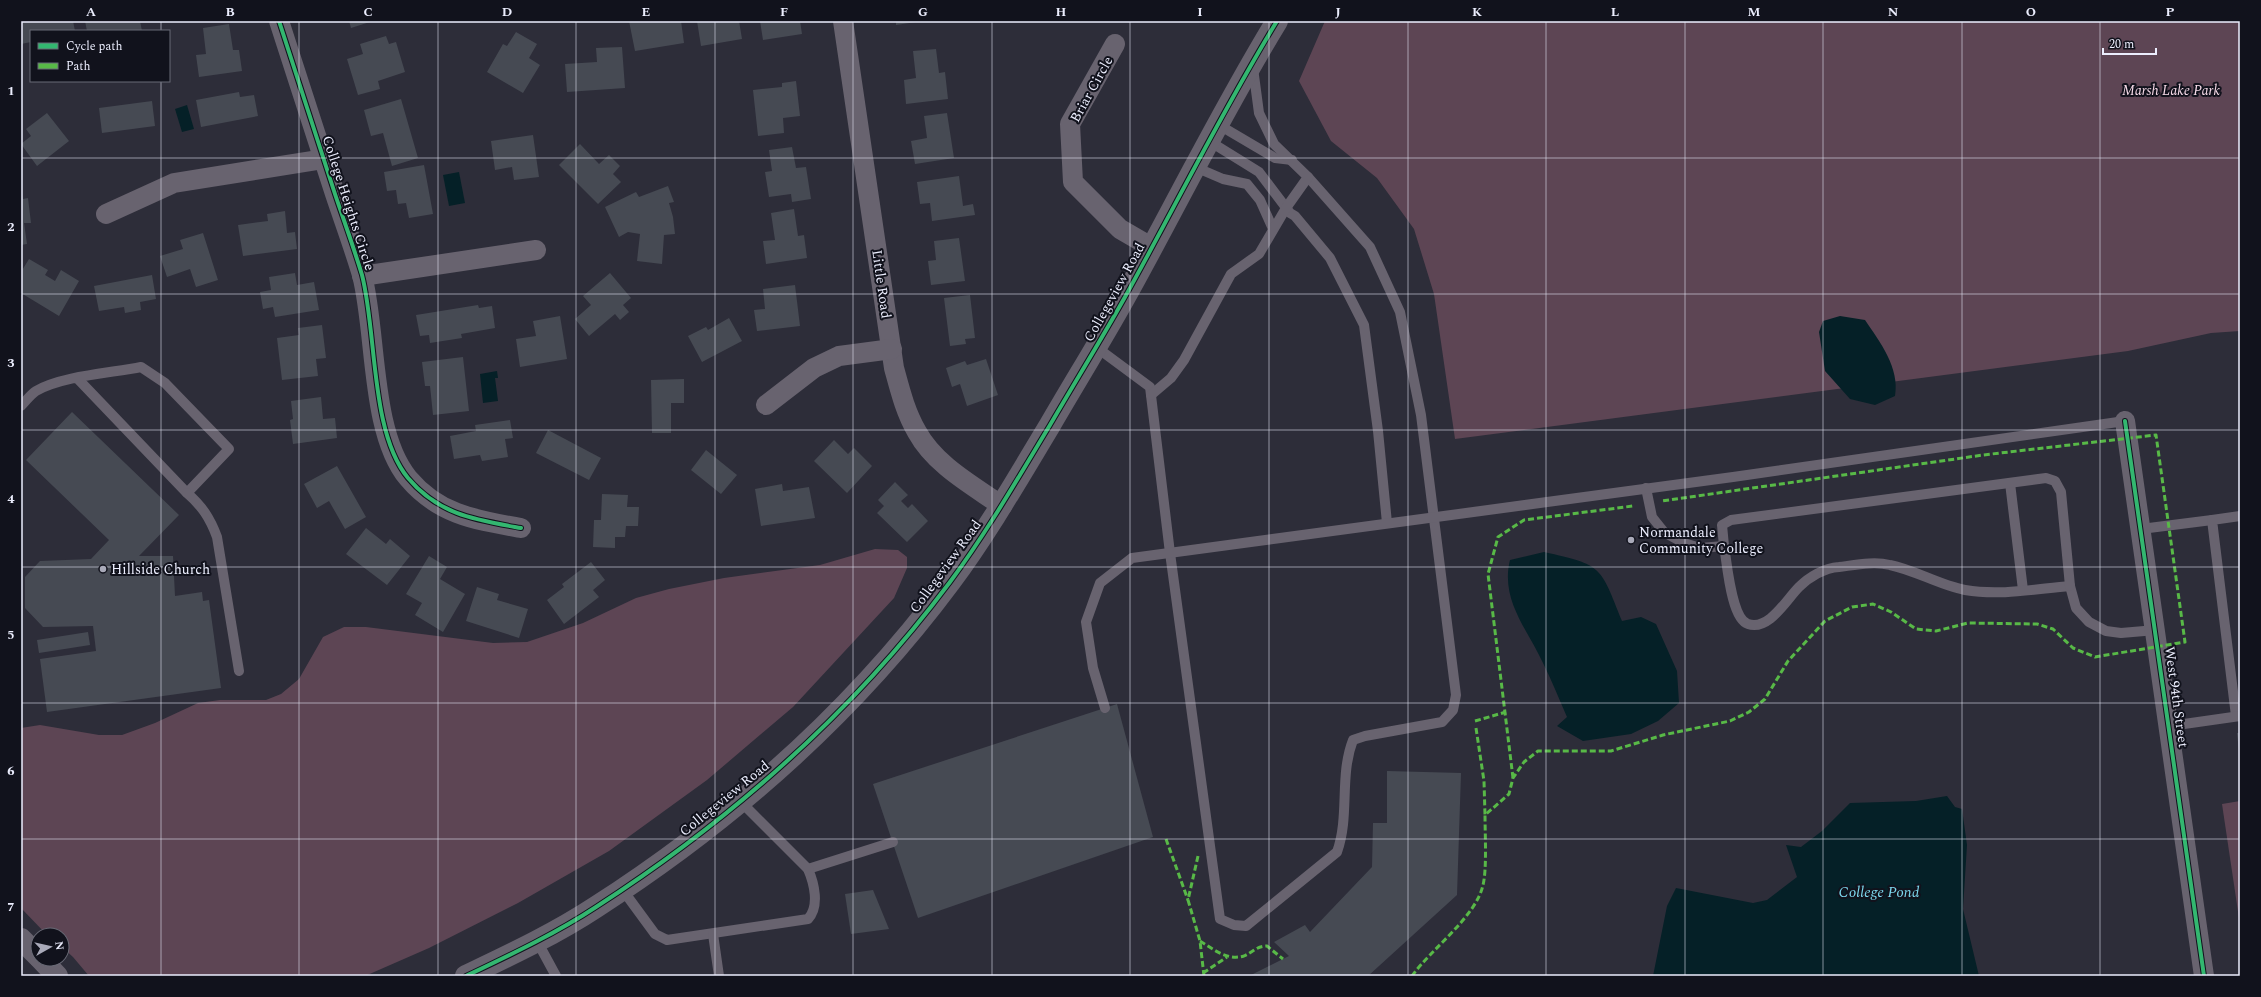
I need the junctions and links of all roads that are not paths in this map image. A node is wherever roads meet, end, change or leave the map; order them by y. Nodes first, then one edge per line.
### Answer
1 (279, 21) edge
2 (843, 21) edge
3 (1277, 21) edge
4 (1115, 44) dead end
5 (1252, 64) junction
6 (1214, 133) junction
7 (324, 159) junction
8 (1292, 160) junction
9 (1195, 167) junction
10 (1308, 177) junction
11 (1286, 208) junction
12 (106, 214) dead end
13 (1273, 229) junction
14 (1151, 247) junction
15 (536, 250) dead end
16 (362, 276) junction
17 (1096, 347) junction
18 (892, 349) junction
19 (78, 378) junction
20 (1151, 395) junction
21 (766, 405) dead end
22 (21, 406) edge
23 (2125, 421) joint
24 (2010, 483) junction
25 (1646, 488) junction
26 (187, 492) junction
27 (1002, 506) junction
28 (2240, 516) edge
29 (1433, 517) junction
30 (2212, 520) junction
31 (1387, 523) junction
32 (521, 528) dead end
33 (2141, 529) junction
34 (1724, 546) junction
35 (1170, 553) junction
36 (2070, 586) junction
37 (2023, 590) junction
38 (2156, 630) junction
39 (239, 671) dead end
40 (1105, 708) dead end
41 (2238, 716) edge
42 (2170, 726) junction
43 (740, 801) junction
44 (893, 842) dead end
45 (808, 869) junction
46 (622, 889) junction
47 (713, 934) junction
48 (21, 939) edge
49 (537, 941) junction
50 (30, 948) edge
51 (48, 967) edge
52 (57, 976) edge
53 (466, 976) edge
54 (556, 976) edge
55 (719, 976) edge
56 (2204, 976) edge

1 - 7 street, College Heights Circle
2 - 18 street, Little Road
3 - 5 street, Collegeview Road
4 - 14 street, Briar Circle
5 - 6 street, Collegeview Road
5 - 8 lane
6 - 8 lane
6 - 9 street, Collegeview Road
6 - 11 lane
7 - 12 street, College Heights Circle
7 - 16 street, College Heights Circle
8 - 10 lane
9 - 13 lane
9 - 14 street, Collegeview Road
10 - 11 lane
10 - 29 lane
11 - 13 lane
11 - 31 lane
13 - 20 lane
14 - 17 street, Collegeview Road
15 - 16 street, College Heights Circle
16 - 32 street, College Heights Circle
17 - 20 lane
17 - 27 street, Collegeview Road
18 - 21 street
18 - 27 street, Little Road
19 - 22 lane
19 - 26 lane
19 - 26 lane
20 - 35 lane
23 - 25 lane
23 - 33 street, West 94th Street
24 - 34 lane
24 - 36 lane
24 - 37 lane
25 - 29 lane
25 - 34 lane
26 - 39 lane
27 - 43 street, Collegeview Road
28 - 30 lane
29 - 31 lane
29 - 35 lane
30 - 33 lane
30 - 41 lane
31 - 35 lane
33 - 38 street, West 94th Street
34 - 37 lane
35 - 40 lane
36 - 37 lane
36 - 38 lane
38 - 42 street, West 94th Street
41 - 42 lane
42 - 56 street, West 94th Street
43 - 45 lane
43 - 46 street, Collegeview Road
44 - 45 lane
45 - 47 lane
46 - 47 lane
46 - 49 street, Collegeview Road
47 - 55 lane
48 - 50 street
49 - 53 street, Collegeview Road
49 - 54 lane
51 - 52 street

